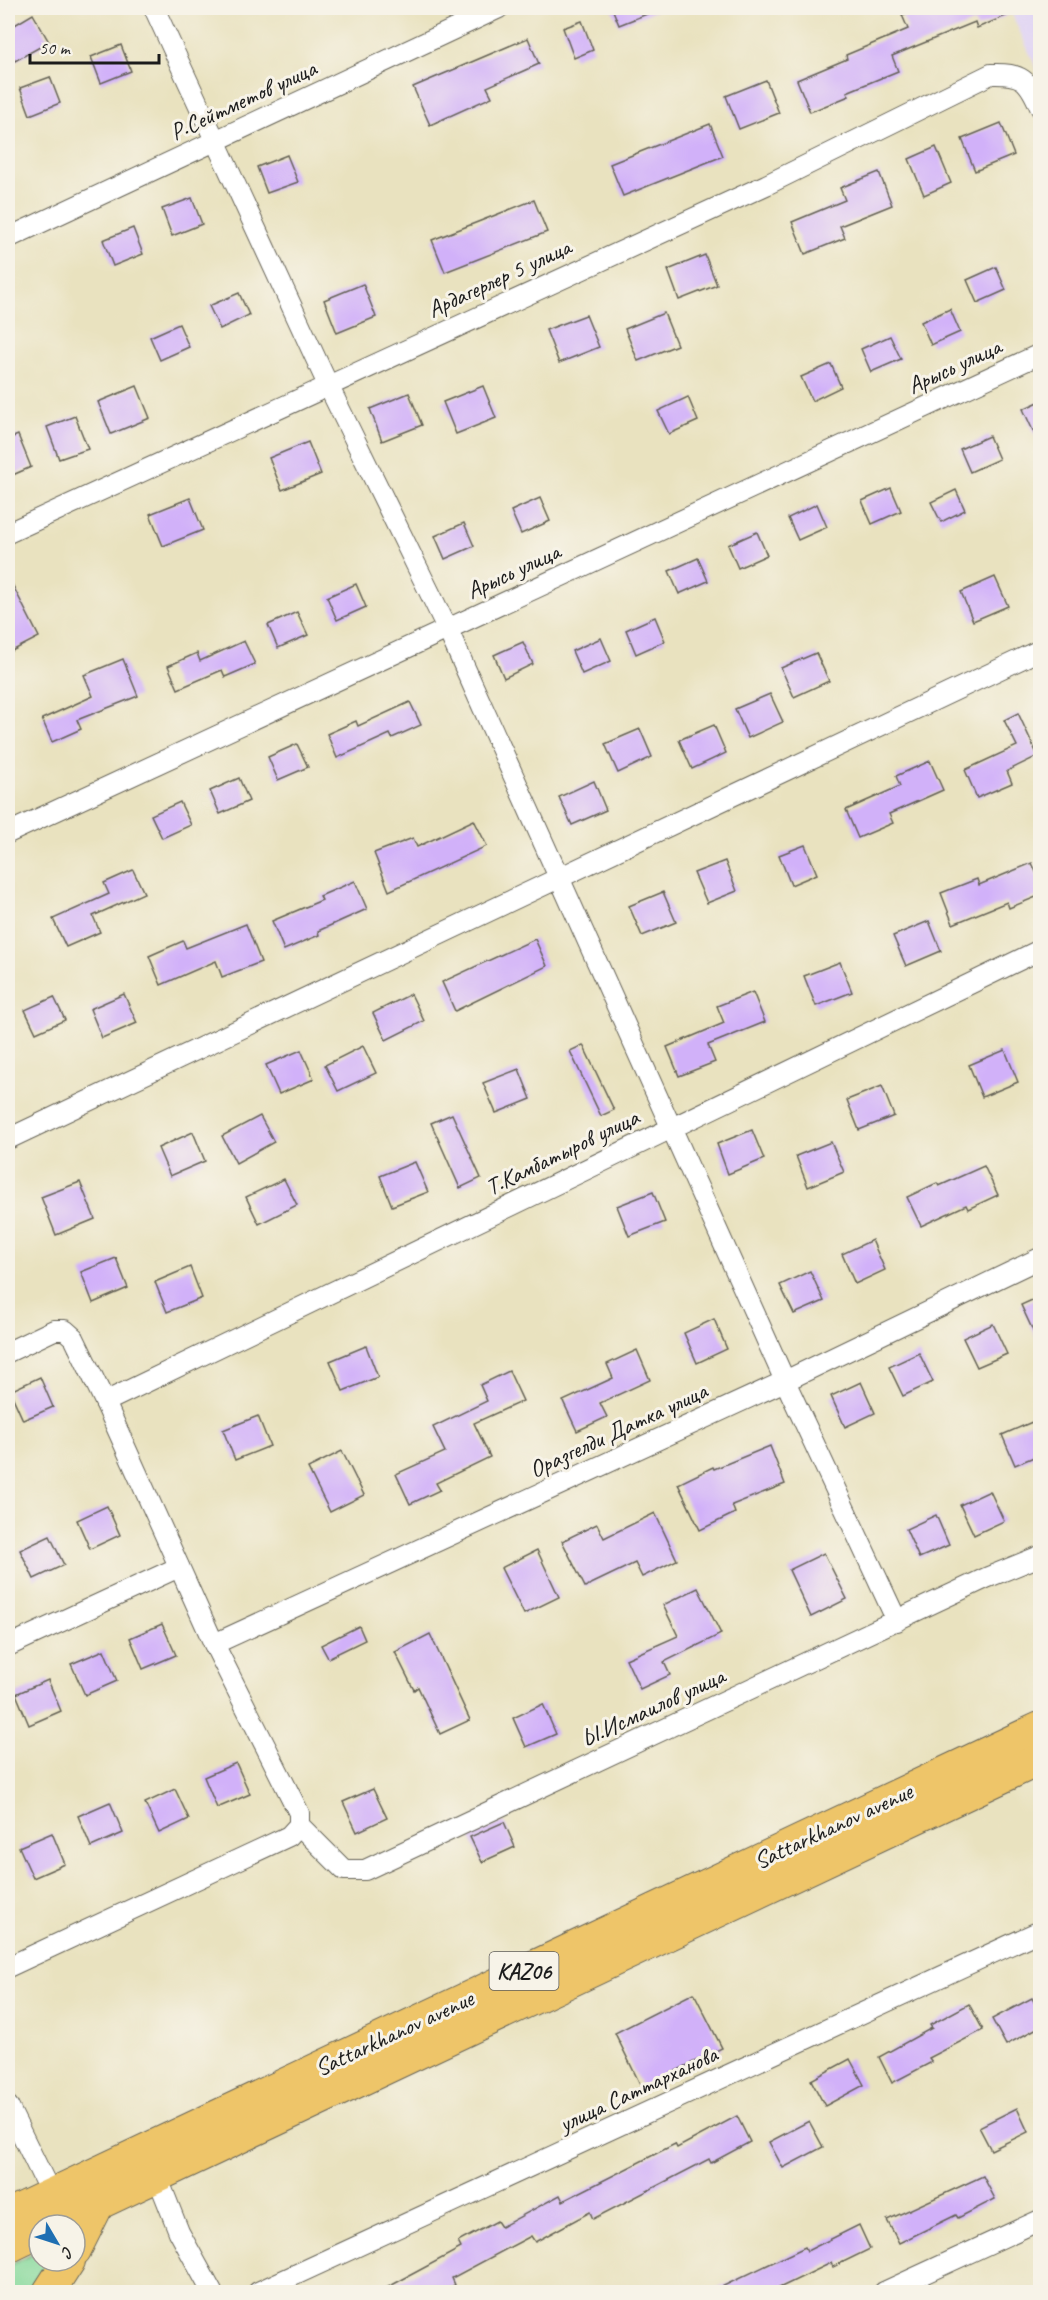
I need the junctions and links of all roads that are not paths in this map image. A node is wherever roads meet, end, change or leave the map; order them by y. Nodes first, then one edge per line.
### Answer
1 (154, 8) edge
2 (499, 8) edge
3 (1041, 106) edge
4 (216, 142) junction
5 (8, 238) edge
6 (1041, 354) edge
7 (328, 385) junction
8 (8, 533) edge
9 (448, 630) junction
10 (1041, 650) edge
11 (8, 833) edge
12 (560, 877) junction
13 (1041, 950) edge
14 (673, 1127) junction
15 (8, 1139) edge
16 (1041, 1258) edge
17 (8, 1352) edge
18 (785, 1381) junction
19 (105, 1401) junction
20 (1041, 1556) edge
21 (179, 1567) junction
22 (897, 1621) junction
23 (214, 1644) junction
24 (8, 1646) edge
25 (1031, 1749) edge
26 (299, 1825) junction
27 (1041, 1931) edge
28 (8, 1967) edge
29 (8, 2106) edge
30 (157, 2176) junction
31 (51, 2194) junction
32 (98, 2204) junction
33 (79, 2213) edge
34 (8, 2215) edge
35 (1041, 2220) edge
36 (87, 2226) edge
37 (27, 2238) edge
38 (8, 2247) edge
39 (61, 2273) edge
40 (49, 2292) edge
41 (212, 2292) edge
42 (258, 2292) edge
43 (884, 2292) edge

1 - 4 street
2 - 4 street, Р.Сейтметов улица
3 - 7 street, Ардагерлер 5 улица
4 - 5 street, Р.Сейтметов улица
4 - 7 street
6 - 9 street, Арысь улица
7 - 8 street, Ардагерлер 5 улица
7 - 9 street
9 - 11 street, Арысь улица
9 - 12 street
10 - 12 street
12 - 14 street
12 - 15 street
13 - 14 street, Т.Камбатыров улица
14 - 18 street
14 - 19 street, Т.Камбатыров улица
16 - 18 street, Оразгелди Датка улица
17 - 19 street
18 - 22 street
18 - 23 street, Оразгелди Датка улица
19 - 21 street
20 - 22 street, Ы.Исмаилов улица
21 - 23 street
21 - 24 street
22 - 26 street, Ы.Исмаилов улица
23 - 26 street
25 - 30 main road, Sattarkhanov avenue / KАZ06
25 - 31 main road, Sattarkhanov avenue / KАZ06
26 - 28 street
27 - 42 street, улица Саттарханова
29 - 31 street
30 - 32 main road, Sattarkhanov avenue / KАZ06
30 - 41 street
31 - 34 main road, Sattarkhanov avenue / KАZ06
32 - 33 main road, Sattarkhanov avenue / KАZ06
32 - 36 main road
35 - 43 street
37 - 38 main road
39 - 40 main road

